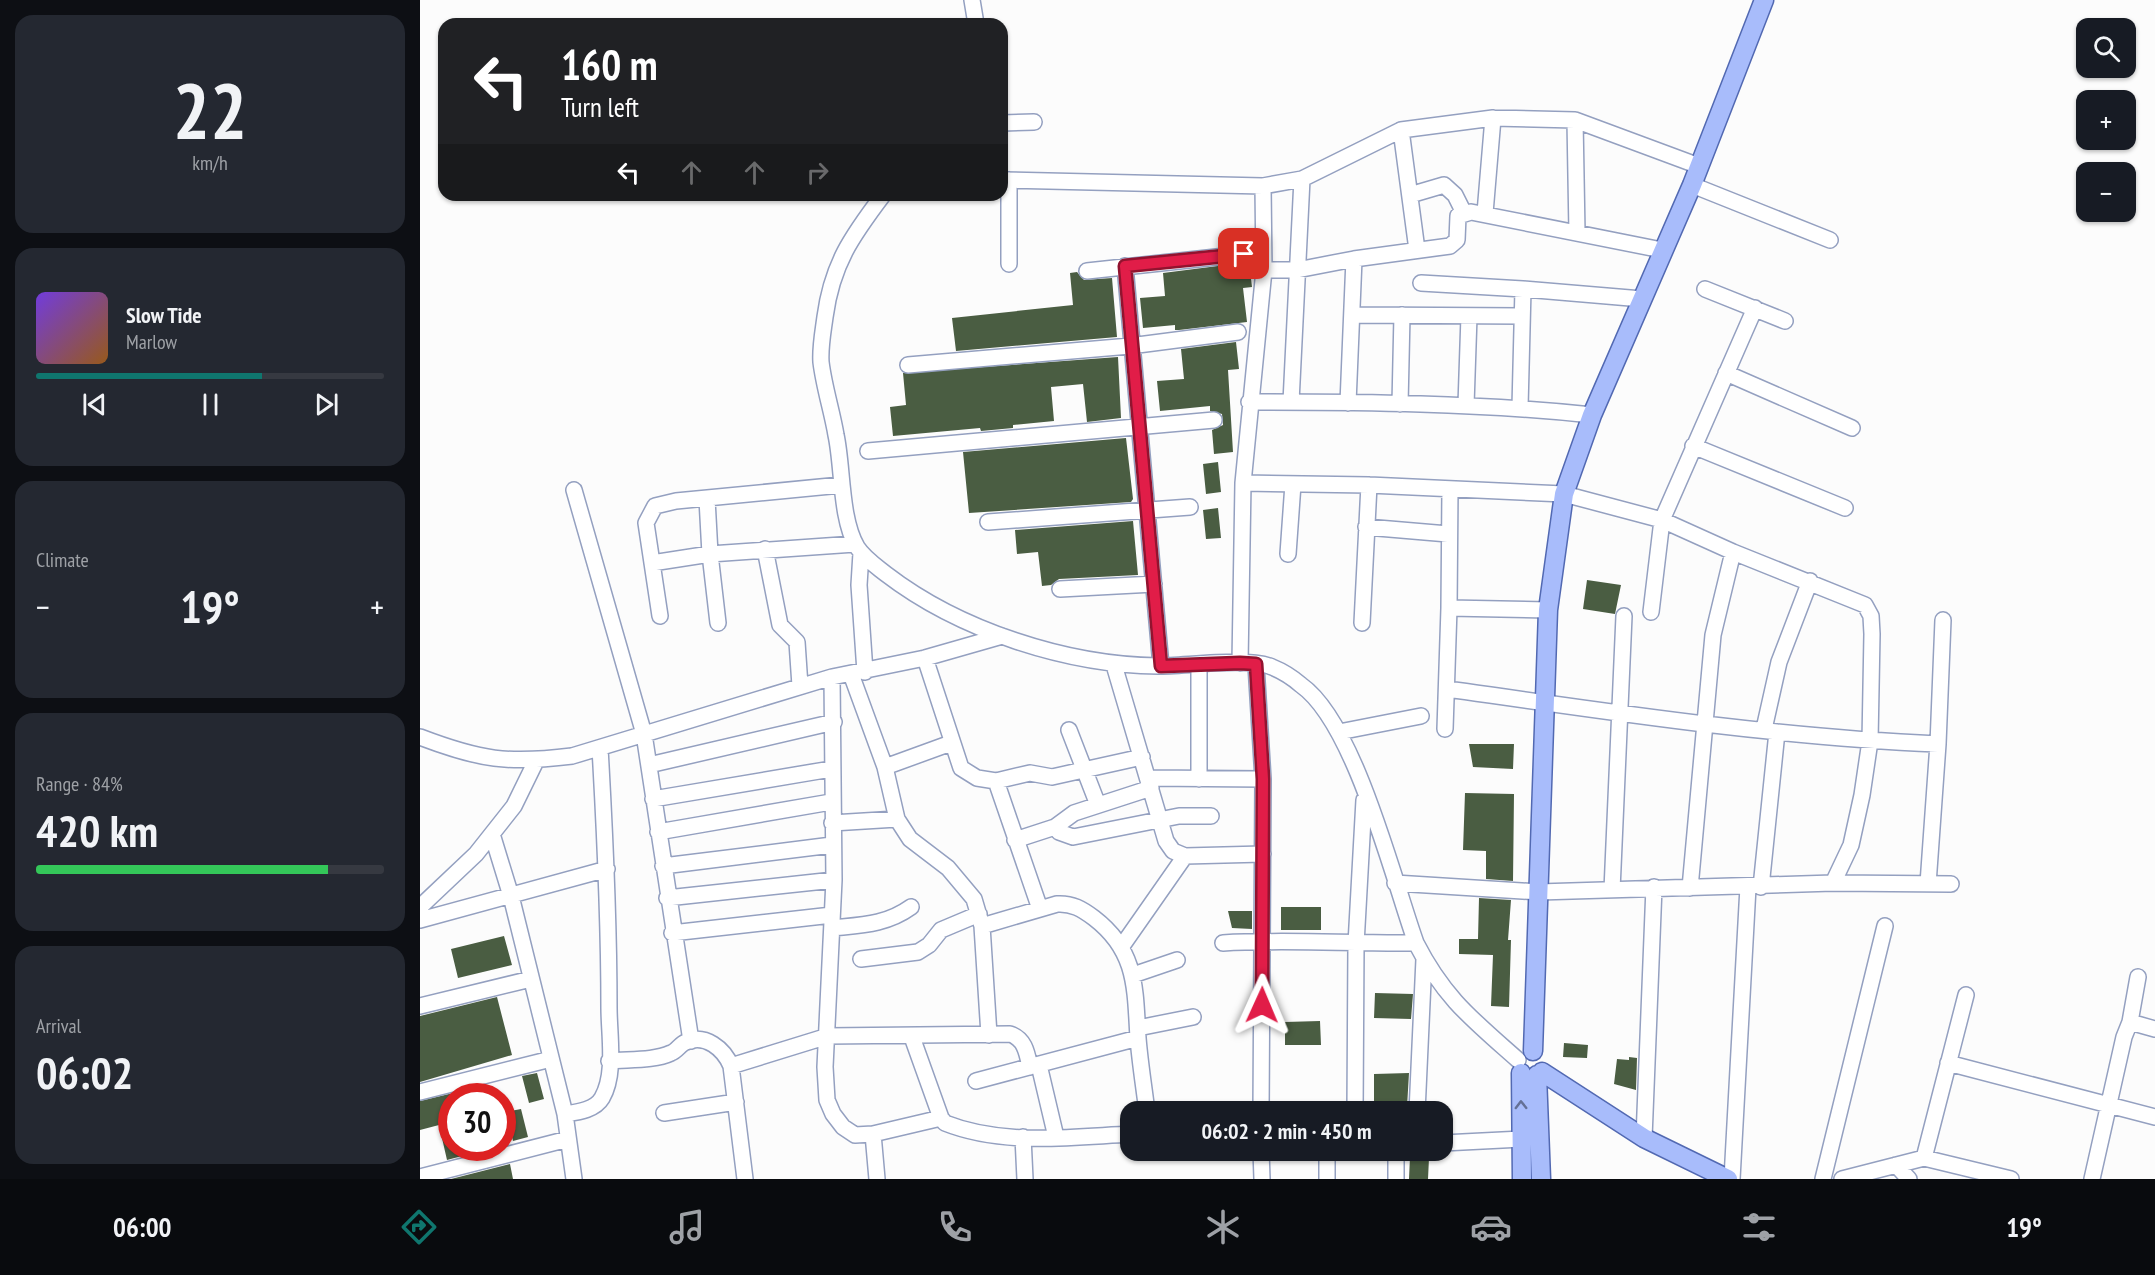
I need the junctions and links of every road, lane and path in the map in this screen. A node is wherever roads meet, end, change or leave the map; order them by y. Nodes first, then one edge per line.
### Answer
1 (972, 0) edge
2 (1764, 0) edge
3 (975, 18) edge
4 (1493, 118) junction
5 (1575, 120) junction
6 (1034, 122) dead end
7 (1008, 123) edge
8 (1401, 130) junction
9 (1699, 166) junction
10 (1302, 179) junction
11 (1008, 180) edge
12 (1692, 184) junction
13 (1263, 186) junction
14 (1410, 195) junction
15 (879, 201) edge
16 (1006, 201) edge
17 (1464, 213) junction
18 (1485, 213) junction
19 (1577, 232) junction
20 (1830, 240) dead end
21 (1418, 250) junction
22 (1662, 250) junction
23 (1244, 254) dead end
24 (1354, 259) junction
25 (1009, 264) dead end
26 (1125, 266) junction
27 (1263, 270) junction
28 (1297, 270) junction
29 (1087, 271) dead end
30 (1421, 283) dead end
31 (1523, 289) junction
32 (1705, 289) dead end
33 (1642, 299) junction
34 (1755, 308) junction
35 (1353, 315) junction
36 (1402, 315) junction
37 (1469, 316) junction
38 (1522, 316) junction
39 (1785, 321) dead end
40 (1238, 332) dead end
41 (1131, 346) junction
42 (908, 365) dead end
43 (1726, 374) junction
44 (1249, 402) junction
45 (1291, 402) junction
46 (1348, 403) junction
47 (1400, 404) junction
48 (1466, 405) junction
49 (1520, 407) junction
50 (1592, 415) junction
51 (1214, 420) dead end
52 (1138, 426) junction
53 (1852, 428) dead end
54 (1693, 446) junction
55 (868, 451) dead end
56 (1243, 483) junction
57 (1293, 484) junction
58 (841, 485) junction
59 (1369, 485) junction
60 (1450, 489) junction
61 (574, 490) dead end
62 (1564, 494) junction
63 (707, 499) junction
64 (1190, 507) dead end
65 (1845, 508) dead end
66 (1148, 510) junction
67 (1662, 520) junction
68 (988, 522) dead end
69 (1366, 527) junction
70 (1448, 534) junction
71 (858, 548) junction
72 (765, 549) junction
73 (1733, 552) junction
74 (710, 554) junction
75 (1288, 554) dead end
76 (652, 562) junction
77 (1810, 581) junction
78 (1154, 584) junction
79 (1060, 589) dead end
80 (1449, 608) junction
81 (1548, 610) junction
82 (1651, 612) dead end
83 (660, 616) dead end
84 (1624, 616) dead end
85 (1943, 620) dead end
86 (718, 623) dead end
87 (1362, 623) dead end
88 (1002, 636) junction
89 (925, 658) junction
90 (1114, 664) junction
91 (1248, 664) junction
92 (1161, 666) junction
93 (1199, 666) junction
94 (858, 673) junction
95 (832, 677) junction
96 (800, 686) junction
97 (1448, 689) junction
98 (1544, 703) junction
99 (1618, 712) junction
100 (1421, 716) dead end
101 (834, 722) junction
102 (1704, 724) junction
103 (1445, 729) dead end
104 (1069, 730) dead end
105 (1771, 730) junction
106 (1339, 732) junction
107 (644, 734) junction
108 (420, 737) edge
109 (1870, 741) junction
110 (951, 743) junction
111 (1938, 744) junction
112 (600, 748) junction
113 (1142, 757) junction
114 (536, 761) junction
115 (649, 765) junction
116 (885, 767) junction
117 (831, 769) junction
118 (1084, 771) junction
119 (1199, 779) junction
120 (1263, 779) junction
121 (996, 781) junction
122 (1150, 783) junction
123 (1364, 790) junction
124 (653, 799) junction
125 (831, 802) junction
126 (1098, 805) junction
127 (1210, 816) dead end
128 (897, 819) junction
129 (1158, 820) junction
130 (832, 823) junction
131 (1055, 827) junction
132 (658, 832) junction
133 (492, 834) junction
134 (1016, 840) junction
135 (832, 845) junction
136 (1263, 855) junction
137 (1185, 856) junction
138 (663, 866) junction
139 (607, 869) junction
140 (834, 880) junction
141 (1395, 883) junction
142 (1833, 883) junction
143 (1928, 884) junction
144 (1951, 884) dead end
145 (1654, 887) junction
146 (1755, 887) junction
147 (1690, 888) junction
148 (1612, 890) junction
149 (1539, 891) junction
150 (511, 896) junction
151 (667, 898) junction
152 (420, 907) edge
153 (910, 907) dead end
154 (1040, 909) junction
155 (420, 920) edge
156 (981, 920) junction
157 (832, 921) junction
158 (1886, 926) dead end
159 (672, 933) junction
160 (1263, 940) junction
161 (1223, 943) dead end
162 (1416, 943) junction
163 (1356, 944) junction
164 (1122, 946) junction
165 (1424, 958) junction
166 (861, 959) dead end
167 (1177, 960) dead end
168 (1133, 975) junction
169 (2138, 977) dead end
170 (531, 980) junction
171 (1966, 995) dead end
172 (420, 1006) edge
173 (1192, 1017) dead end
174 (2130, 1022) junction
175 (2155, 1029) edge
176 (1138, 1033) junction
177 (828, 1035) junction
178 (989, 1035) junction
179 (912, 1037) junction
180 (691, 1041) junction
181 (551, 1059) junction
182 (609, 1061) junction
183 (1948, 1063) junction
184 (731, 1066) junction
185 (1035, 1066) junction
186 (1530, 1066) junction
187 (976, 1081) dead end
188 (420, 1092) edge
189 (1146, 1101) edge
190 (1261, 1101) edge
191 (1355, 1101) edge
192 (1418, 1101) edge
193 (736, 1102) junction
194 (2108, 1104) junction
195 (565, 1113) junction
196 (664, 1113) dead end
197 (2155, 1117) edge
198 (941, 1118) junction
199 (873, 1134) junction
200 (1120, 1134) edge
201 (1023, 1137) junction
202 (1056, 1137) junction
203 (1644, 1138) junction
204 (568, 1139) junction
205 (1522, 1139) junction
206 (1453, 1142) edge
207 (1924, 1158) junction
208 (1261, 1161) edge
209 (1327, 1161) edge
210 (1396, 1161) edge
211 (1896, 1165) junction
212 (420, 1177) edge
213 (574, 1179) edge
214 (746, 1179) edge
215 (877, 1179) edge
216 (1025, 1179) edge
217 (1262, 1179) edge
218 (1327, 1179) edge
219 (1396, 1179) edge
220 (1522, 1179) edge
221 (1541, 1179) edge
222 (1730, 1179) edge
223 (1823, 1179) edge
224 (1842, 1179) edge
225 (1909, 1179) edge
226 (2011, 1179) edge
227 (2092, 1179) edge

1 - 3 street
2 - 9 main road
4 - 5 street
4 - 8 street
4 - 18 street
5 - 9 street
5 - 19 street
6 - 7 street
8 - 10 street
8 - 14 street
9 - 12 main road
10 - 13 street
10 - 28 street
11 - 13 street
12 - 20 street
12 - 22 main road
13 - 27 street
14 - 17 street
14 - 21 street
15 - 58 street
16 - 25 street
17 - 18 street
17 - 21 street
18 - 19 street
19 - 22 street
21 - 24 street
22 - 33 main road
23 - 26 street
24 - 28 street
24 - 35 street
26 - 29 street
26 - 41 street
27 - 28 street
27 - 44 street
28 - 45 street
30 - 31 street
31 - 33 street
31 - 38 street
32 - 34 street
33 - 50 main road
34 - 39 street
34 - 43 street
35 - 36 street
35 - 46 street
36 - 37 street
36 - 47 street
37 - 38 street
37 - 48 street
38 - 49 street
40 - 41 street
41 - 42 street
41 - 52 street
43 - 53 street
43 - 54 street
44 - 45 street
44 - 56 street
45 - 46 street
46 - 47 street
47 - 48 street
48 - 49 street
49 - 50 street
50 - 62 main road
51 - 52 street
52 - 55 street
52 - 66 street
54 - 65 street
54 - 67 street
56 - 57 street
56 - 91 street
57 - 59 street
57 - 75 street
58 - 63 street
58 - 71 street
59 - 60 street
59 - 69 street
60 - 62 street
60 - 70 street
61 - 107 street
62 - 67 street
62 - 81 main road
63 - 74 street
63 - 76 street
64 - 66 street
66 - 68 street
66 - 78 street
67 - 73 street
67 - 82 street
69 - 70 street
69 - 87 street
70 - 80 street
71 - 72 street
71 - 88 street
71 - 94 street
72 - 74 street
72 - 96 street
73 - 77 street
73 - 102 street
74 - 76 street
74 - 86 street
76 - 83 street
77 - 105 street
77 - 109 street
78 - 79 street
78 - 92 street
80 - 81 street
80 - 97 street
81 - 98 main road
84 - 99 street
85 - 111 street
88 - 89 street
88 - 90 street
89 - 94 street
89 - 110 street
90 - 92 street
90 - 113 street
91 - 93 street
91 - 106 street
91 - 120 street
92 - 93 street
93 - 119 street
94 - 95 street
94 - 116 street
95 - 96 street
95 - 101 street
96 - 107 street
97 - 98 street
97 - 103 street
98 - 99 street
98 - 149 main road
99 - 102 street
99 - 148 street
100 - 106 street
101 - 115 street
101 - 117 street
102 - 105 street
102 - 147 street
104 - 118 street
105 - 109 street
105 - 146 street
106 - 123 street
107 - 112 street
107 - 115 street
108 - 114 street
109 - 111 street
109 - 142 street
110 - 116 street
110 - 121 street
111 - 143 street
112 - 114 street
112 - 139 street
113 - 118 street
113 - 122 street
114 - 133 street
115 - 124 street
116 - 128 street
117 - 124 street
117 - 125 street
118 - 121 street
118 - 126 street
119 - 120 street
119 - 122 street
120 - 136 street
121 - 134 street
122 - 126 street
122 - 129 street
123 - 141 street
123 - 163 street
124 - 132 street
125 - 130 street
125 - 132 street
126 - 131 street
127 - 129 street
128 - 130 street
128 - 156 street
129 - 131 street
129 - 137 street
130 - 135 street
131 - 134 street
132 - 138 street
133 - 150 street
133 - 152 street
134 - 154 street
135 - 138 street
135 - 140 street
136 - 137 street
136 - 160 street
137 - 164 street
138 - 151 street
139 - 150 street
139 - 182 street
140 - 151 street
140 - 157 street
141 - 149 street
141 - 162 street
142 - 143 street
142 - 146 street
143 - 144 street
145 - 147 street
145 - 148 street
145 - 203 street
146 - 147 street
146 - 222 street
148 - 149 street
149 - 186 main road
150 - 155 street
150 - 170 street
151 - 159 street
153 - 157 street
154 - 156 street
154 - 164 street
156 - 166 street
156 - 178 street
157 - 159 street
157 - 177 street
158 - 223 street
159 - 180 street
160 - 161 street
160 - 163 street
160 - 190 street
162 - 163 street
162 - 165 street
163 - 191 street
164 - 168 street
165 - 186 street
165 - 192 street
167 - 168 street
168 - 176 street
169 - 174 street
170 - 172 street
170 - 181 street
171 - 183 street
173 - 176 street
174 - 175 street
174 - 194 street
176 - 185 street
176 - 189 street
177 - 179 street
177 - 184 street
177 - 199 street
178 - 179 street
178 - 185 street
179 - 198 street
180 - 182 street
180 - 184 street
181 - 188 street
181 - 195 street
182 - 195 street
183 - 194 street
183 - 207 street
184 - 193 street
185 - 187 street
185 - 202 street
186 - 203 main road
205 -> 186 main road
186 - 221 main road
193 - 196 street
193 - 214 street
194 - 197 street
194 - 227 street
195 - 204 street
198 - 199 street
198 - 201 street
199 - 215 street
200 - 202 street
201 - 202 street
201 - 216 street
203 - 222 main road
204 - 212 street
204 - 213 street
205 - 206 street
205 - 220 main road
207 - 211 street
207 - 226 street
208 - 217 street
209 - 218 street
210 - 219 street
211 - 224 street
211 - 225 street

